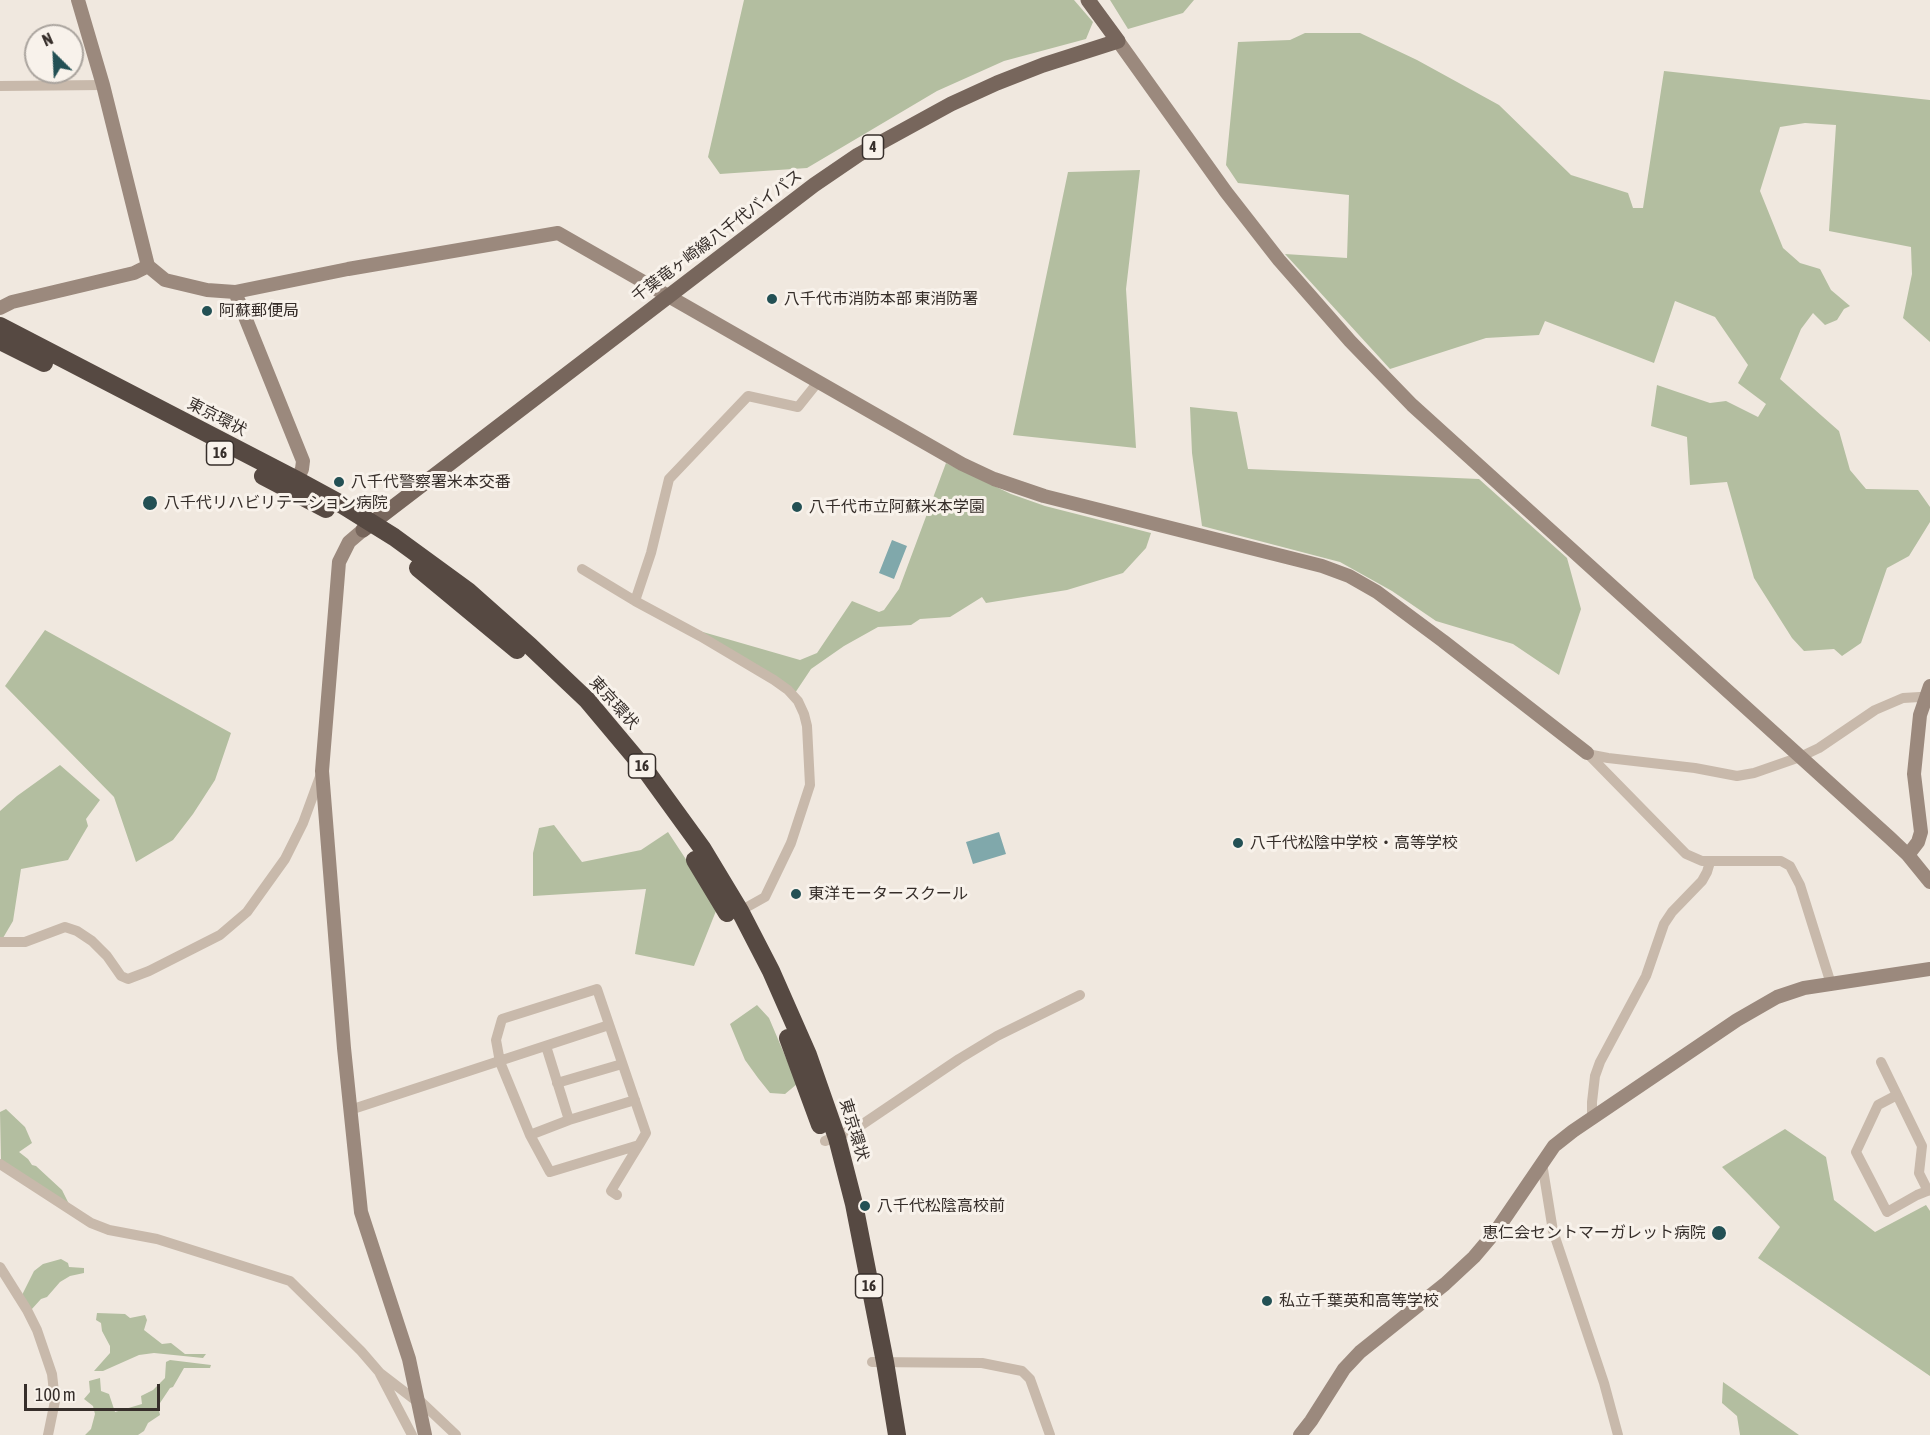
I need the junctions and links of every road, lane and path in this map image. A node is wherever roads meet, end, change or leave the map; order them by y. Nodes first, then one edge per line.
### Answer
1 (78, 0) edge
2 (1089, 0) edge
3 (1118, 41) junction
4 (103, 85) junction
5 (0, 86) edge
6 (148, 267) junction
7 (235, 292) junction
8 (668, 295) junction
9 (0, 308) edge
10 (0, 326) edge
11 (0, 341) edge
12 (818, 382) junction
13 (297, 480) junction
14 (368, 526) junction
15 (582, 569) dead end
16 (635, 601) junction
17 (1927, 698) edge
18 (1587, 753) junction
19 (1800, 757) junction
20 (322, 771) junction
21 (1908, 855) junction
22 (1710, 862) junction
23 (1930, 882) edge
24 (741, 911) junction
25 (0, 942) edge
26 (1930, 969) edge
27 (1831, 984) junction
28 (1080, 995) dead end
29 (609, 1025) junction
30 (546, 1046) junction
31 (500, 1062) junction
32 (1881, 1062) dead end
33 (622, 1064) junction
34 (557, 1083) junction
35 (1897, 1095) junction
36 (635, 1100) junction
37 (350, 1110) junction
38 (1592, 1119) junction
39 (569, 1120) junction
40 (530, 1135) junction
41 (831, 1139) junction
42 (639, 1145) junction
43 (1542, 1163) junction
44 (0, 1164) edge
45 (1929, 1190) edge
46 (616, 1195) dead end
47 (0, 1267) edge
48 (878, 1362) junction
49 (379, 1372) junction
50 (419, 1402) junction
51 (48, 1435) edge
52 (412, 1435) edge
53 (425, 1435) edge
54 (456, 1435) edge
55 (885, 1435) edge
56 (897, 1435) edge
57 (1050, 1435) edge
58 (1300, 1435) edge
59 (1618, 1435) edge

1 - 4 street
2 - 3 main road
3 - 8 main road, 千葉竜ヶ崎線八千代バイパス / 4
3 - 19 street
4 - 5 street
4 - 6 street
6 - 7 street
6 - 9 street
7 - 8 street
7 - 13 street
8 - 12 street
8 - 14 main road, 千葉竜ヶ崎線八千代バイパス / 4
10 - 13 highway, 東京環状 / 16
11 - 14 highway, 東京環状 / 16
12 - 16 street
12 - 18 street
13 - 14 highway, 東京環状 / 16
14 - 20 street
14 - 24 highway, 東京環状 / 16
14 - 41 highway, 東京環状 / 16
15 - 16 street
16 - 24 street
17 - 19 street
17 - 21 street
18 - 19 street
18 - 22 street
19 - 21 street
20 - 25 street
20 - 37 street
21 - 23 street
22 - 27 street
22 - 38 street
24 - 41 highway, 東京環状 / 16
26 - 27 street
27 - 38 street
28 - 41 street
29 - 30 street
29 - 31 street
29 - 33 street
30 - 31 street
30 - 34 street
31 - 37 street
31 - 40 street
32 - 35 street
33 - 34 street
33 - 36 street
34 - 39 street
35 - 45 street
35 - 45 street
36 - 39 street
36 - 42 street
37 - 50 street
38 - 43 street
39 - 40 street
40 - 42 street
41 - 48 highway, 東京環状 / 16
42 - 46 street
43 - 58 street
43 - 59 street
44 - 49 street
47 - 51 street
48 - 55 highway, 東京環状 / 16
48 - 56 highway, 東京環状 / 16
48 - 57 street
49 - 50 street
49 - 52 street
50 - 53 street
50 - 54 street

